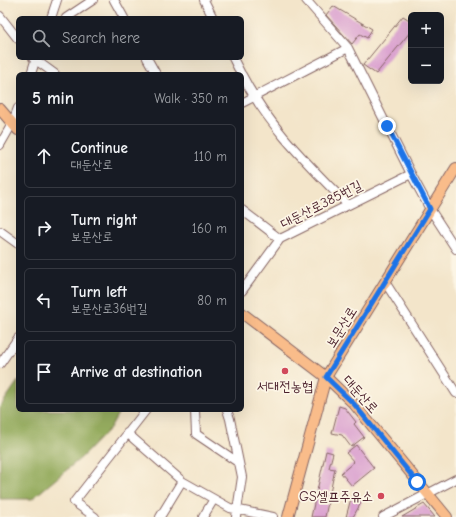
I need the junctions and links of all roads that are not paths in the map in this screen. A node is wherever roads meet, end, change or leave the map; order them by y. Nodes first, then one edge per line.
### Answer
1 (57, 0) edge
2 (93, 0) edge
3 (114, 0) edge
4 (204, 0) edge
5 (306, 0) edge
6 (0, 16) edge
7 (52, 16) edge
8 (69, 16) edge
9 (123, 16) edge
10 (212, 16) edge
11 (16, 36) edge
12 (348, 48) junction
13 (35, 60) edge
14 (36, 60) edge
15 (148, 60) edge
16 (234, 60) edge
17 (31, 72) edge
18 (52, 72) edge
19 (155, 72) edge
20 (240, 72) edge
21 (244, 79) edge
22 (254, 98) junction
23 (244, 102) edge
24 (0, 109) edge
25 (15, 127) edge
26 (0, 145) edge
27 (456, 168) edge
28 (410, 174) junction
29 (348, 205) junction
30 (430, 209) junction
31 (244, 212) edge
32 (0, 231) edge
33 (280, 239) junction
34 (16, 243) edge
35 (456, 249) edge
36 (385, 282) junction
37 (244, 288) edge
38 (244, 315) edge
39 (16, 341) edge
40 (0, 364) edge
41 (326, 377) junction
42 (456, 393) edge
43 (144, 412) edge
44 (194, 412) edge
45 (228, 412) edge
46 (127, 433) junction
47 (239, 463) junction
48 (456, 479) edge
49 (182, 481) junction
50 (426, 493) junction
51 (214, 499) junction
52 (237, 513) edge
53 (95, 517) edge
54 (160, 517) edge
55 (203, 517) edge
56 (273, 517) edge
57 (288, 517) edge
58 (383, 517) edge
59 (447, 517) edge

1 - 7 street
2 - 8 street
3 - 9 street
4 - 10 street
5 - 12 street
6 - 11 street
12 - 22 street
12 - 28 street
13 - 17 street
14 - 18 street
15 - 19 street
16 - 20 street
21 - 22 street
22 - 23 street
22 - 29 street
24 - 25 main road
25 - 26 street
27 - 30 main road, 보문산로
28 - 29 street, 대둔산로385번길
28 - 30 street
29 - 33 street, 대둔산로385번길
30 - 35 street
30 - 36 main road, 보문산로
31 - 33 street
32 - 34 street
33 - 37 street, 대둔산로385번길
36 - 41 main road, 보문산로
36 - 42 street
38 - 41 main road, 대둔산로
39 - 40 street
41 - 50 main road, 대둔산로
41 - 57 main road, 보문산로
43 - 46 street
44 - 47 street
45 - 47 street
46 - 49 street
46 - 53 street
47 - 52 street
48 - 50 street
49 - 51 street
49 - 54 street
50 - 58 street
50 - 59 main road, 대둔산로
51 - 52 street
51 - 55 street
52 - 56 street

